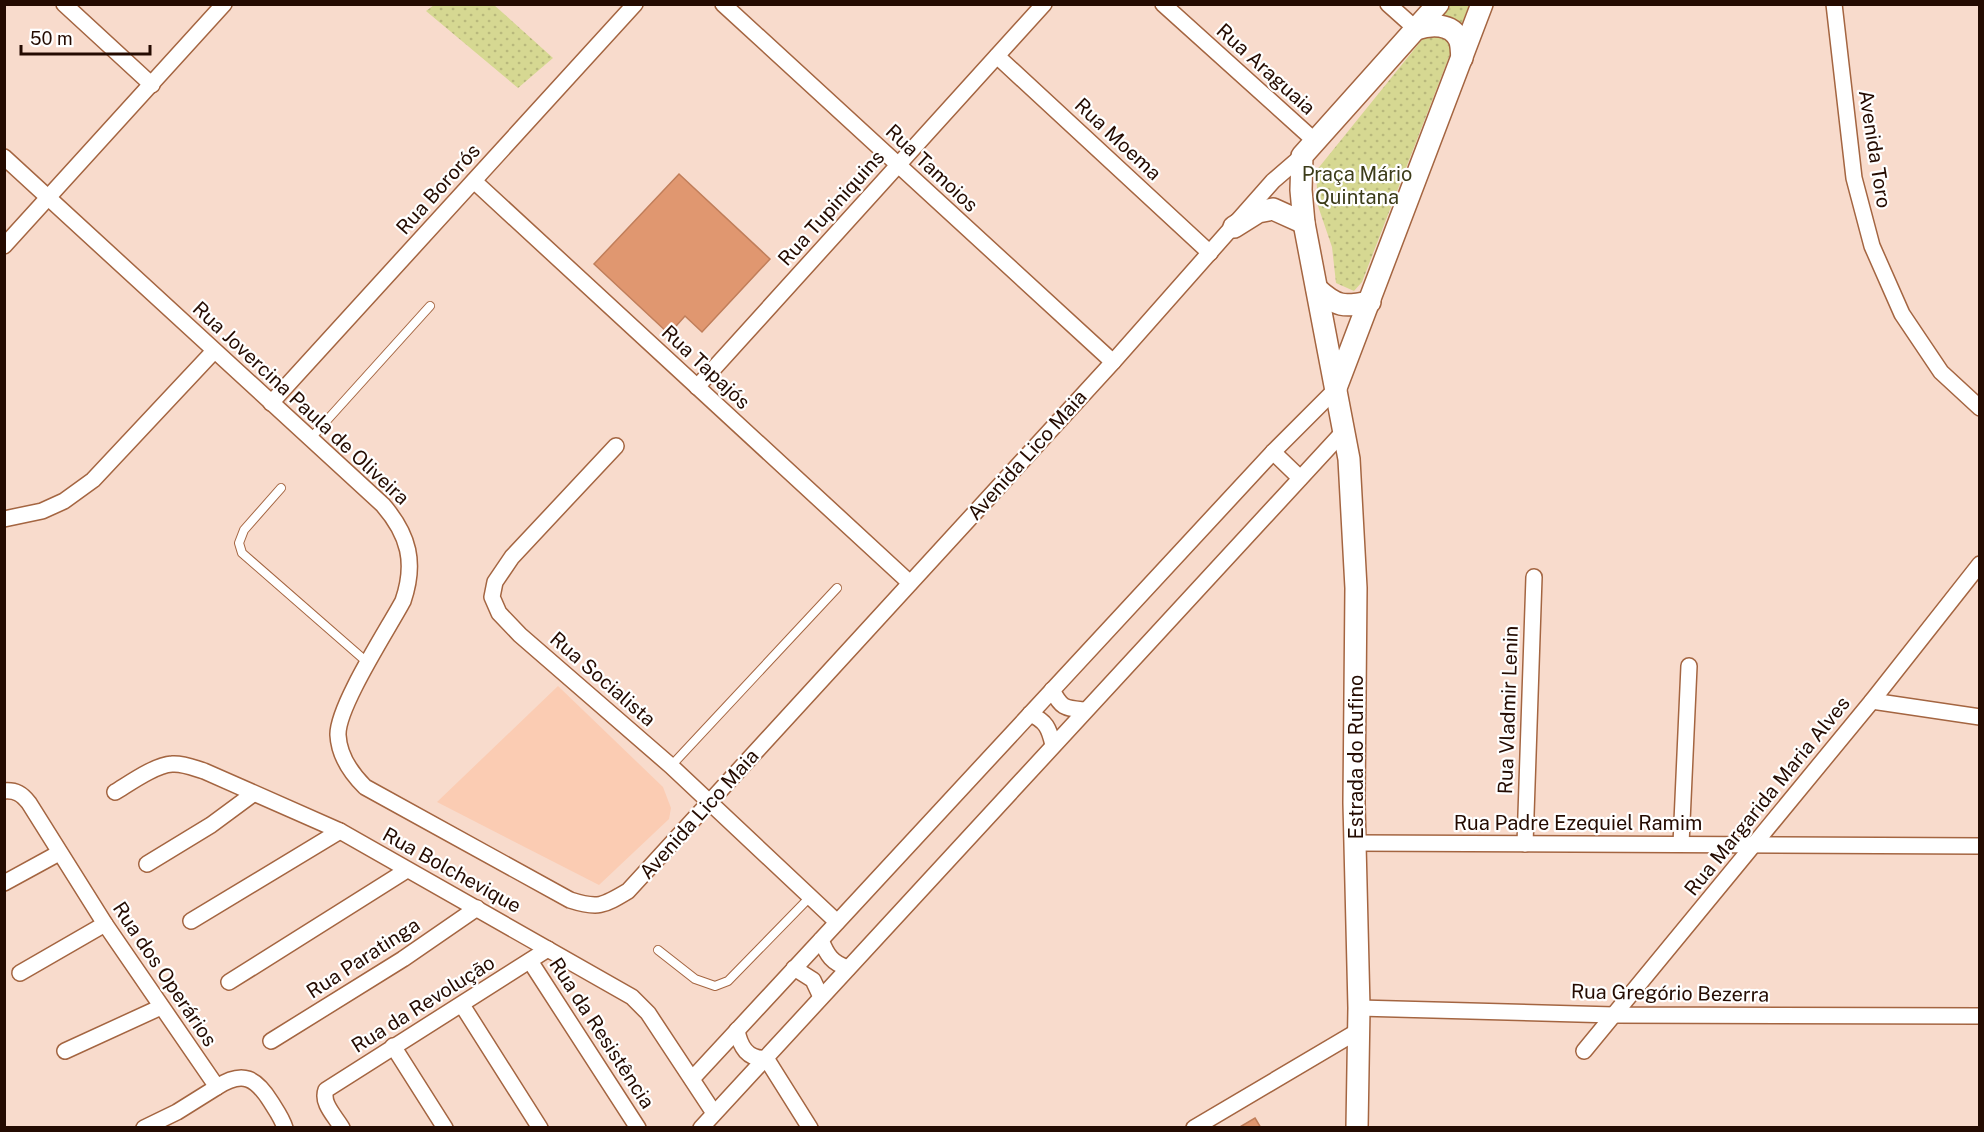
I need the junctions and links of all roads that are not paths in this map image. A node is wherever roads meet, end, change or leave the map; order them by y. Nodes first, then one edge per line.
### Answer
1 (64, 4) edge
2 (224, 4) edge
3 (635, 4) edge
4 (723, 4) edge
5 (1044, 4) edge
6 (1163, 4) edge
7 (1388, 4) edge
8 (1438, 4) edge
9 (1482, 4) edge
10 (1834, 4) edge
11 (1416, 29) junction
12 (997, 56) junction
13 (1462, 58) junction
14 (152, 86) junction
15 (1309, 148) junction
16 (4, 157) edge
17 (898, 165) junction
18 (474, 181) junction
19 (48, 196) junction
20 (1304, 223) junction
21 (1234, 227) junction
22 (4, 246) edge
23 (1210, 253) junction
24 (1317, 288) junction
25 (1370, 302) junction
26 (429, 306) dead end
27 (214, 351) junction
28 (1113, 362) junction
29 (698, 387) junction
30 (1336, 389) junction
31 (271, 403) junction
32 (1980, 408) edge
33 (1344, 430) junction
34 (310, 439) junction
35 (616, 446) dead end
36 (1273, 452) junction
37 (1300, 477) junction
38 (281, 488) dead end
39 (4, 519) edge
40 (1980, 564) edge
41 (1534, 577) dead end
42 (910, 583) junction
43 (837, 588) dead end
44 (368, 664) junction
45 (1689, 666) dead end
46 (1052, 690) junction
47 (1872, 701) junction
48 (1085, 710) junction
49 (1030, 714) junction
50 (1980, 717) edge
51 (1053, 745) junction
52 (671, 766) junction
53 (4, 791) edge
54 (115, 792) dead end
55 (254, 794) junction
56 (709, 803) junction
57 (340, 831) junction
58 (1356, 843) junction
59 (1525, 844) junction
60 (1681, 844) junction
61 (1754, 845) junction
62 (1980, 846) edge
63 (58, 853) junction
64 (147, 864) dead end
65 (408, 870) junction
66 (4, 883) edge
67 (810, 897) junction
68 (611, 901) joint
69 (477, 908) junction
70 (191, 921) dead end
71 (837, 922) junction
72 (105, 924) junction
73 (820, 940) junction
74 (548, 949) junction
75 (658, 950) dead end
76 (530, 961) junction
77 (794, 968) junction
78 (848, 968) junction
79 (20, 973) dead end
80 (229, 982) dead end
81 (821, 997) junction
82 (462, 1005) junction
83 (161, 1007) junction
84 (1359, 1008) junction
85 (1614, 1015) junction
86 (1980, 1016) edge
87 (737, 1030) junction
88 (1358, 1031) junction
89 (271, 1041) dead end
90 (393, 1046) junction
91 (65, 1051) dead end
92 (1584, 1051) dead end
93 (766, 1058) junction
94 (692, 1079) junction
95 (217, 1087) junction
96 (715, 1118) edge
97 (144, 1128) edge
98 (285, 1128) edge
99 (342, 1128) edge
100 (445, 1128) edge
101 (540, 1128) edge
102 (639, 1128) edge
103 (701, 1128) edge
104 (810, 1128) edge
105 (1194, 1128) edge
106 (1356, 1128) edge

1 - 14 street
2 - 14 street
3 - 18 street, Rua Bororós
4 - 17 street, Rua Tamoios
5 - 12 street, Rua Tupiniquins
6 - 15 street, Rua Araguaia
7 - 11 street
8 - 11 street, Avenida Lico Maia
9 - 13 street
10 - 32 street, Avenida Toro
11 - 13 street
11 - 15 street, Avenida Lico Maia
12 - 17 street, Rua Tupiniquins
12 - 23 street, Rua Moema
13 - 25 street
14 - 19 street
15 - 20 street, Estrada do Rufino
15 - 21 street, Avenida Lico Maia
16 - 19 street, Rua Jovercina Paula de Oliveira
17 - 28 street, Rua Tamoios
17 - 29 street, Rua Tupiniquins
18 - 29 street, Rua Tapajós
18 - 31 street, Rua Bororós
19 - 22 street
19 - 27 street, Rua Jovercina Paula de Oliveira
20 - 21 street
20 - 24 street, Estrada do Rufino
21 - 23 street, Avenida Lico Maia
23 - 28 street, Avenida Lico Maia
24 - 25 street
24 - 30 street, Estrada do Rufino
25 - 30 street
26 - 34 lane
27 - 31 street, Rua Jovercina Paula de Oliveira
27 - 39 street
28 - 42 street, Avenida Lico Maia
29 - 42 street, Rua Tapajós
30 - 33 street, Estrada do Rufino
30 - 36 street
31 - 34 street, Rua Jovercina Paula de Oliveira
33 - 37 street
33 - 58 street, Estrada do Rufino
34 - 44 street, Rua Jovercina Paula de Oliveira
35 - 52 street, Rua Socialista
36 - 37 street
36 - 46 street
37 - 48 street
38 - 44 lane
40 - 47 street, Rua Margarida Maria Alves
41 - 59 street, Rua Vladmir Lenin
42 - 56 street, Avenida Lico Maia
43 - 52 lane
44 - 68 street, Rua Jovercina Paula de Oliveira
45 - 60 street
46 - 48 street
46 - 49 street
47 - 50 street
47 - 61 street, Rua Margarida Maria Alves
48 - 51 street
49 - 51 street
49 - 71 street
51 - 78 street
52 - 56 street, Rua Socialista
53 - 63 street, Rua dos Operários
54 - 55 street, Rua Bolchevique
55 - 57 street, Rua Bolchevique
55 - 64 street
56 - 67 street, Rua Socialista
56 - 68 street, Avenida Lico Maia
57 - 65 street, Rua Bolchevique
57 - 70 street
58 - 59 street, Rua Padre Ezequiel Ramim
58 - 84 street, Estrada do Rufino
59 - 60 street, Rua Padre Ezequiel Ramim
60 - 61 street, Rua Padre Ezequiel Ramim
61 - 62 street, Rua Padre Ezequiel Ramim
61 - 85 street, Rua Margarida Maria Alves
63 - 66 street
63 - 72 street, Rua dos Operários
65 - 69 street, Rua Bolchevique
65 - 80 street
67 - 71 street, Rua Socialista
67 - 75 lane
69 - 74 street, Rua Bolchevique
69 - 89 street, Rua Paratinga
71 - 73 street
72 - 79 street
72 - 83 street, Rua dos Operários
73 - 77 street
73 - 78 street
74 - 76 street, Rua da Revolução
74 - 94 street, Rua Bolchevique
76 - 82 street, Rua da Revolução
76 - 102 street, Rua da Resistência
77 - 81 street
77 - 87 street
78 - 81 street
81 - 93 street
82 - 90 street, Rua da Revolução
82 - 101 street
83 - 91 street
83 - 95 street, Rua dos Operários
84 - 85 street, Rua Gregório Bezerra
84 - 88 street, Estrada do Rufino
85 - 86 street, Rua Gregório Bezerra
85 - 92 street, Rua Margarida Maria Alves
87 - 93 street
87 - 94 street
88 - 105 street
88 - 106 street, Estrada do Rufino
90 - 99 street, Rua da Revolução
90 - 100 street
93 - 96 street
93 - 104 street
94 - 96 street, Rua Bolchevique
95 - 97 street
95 - 98 street
96 - 103 street

